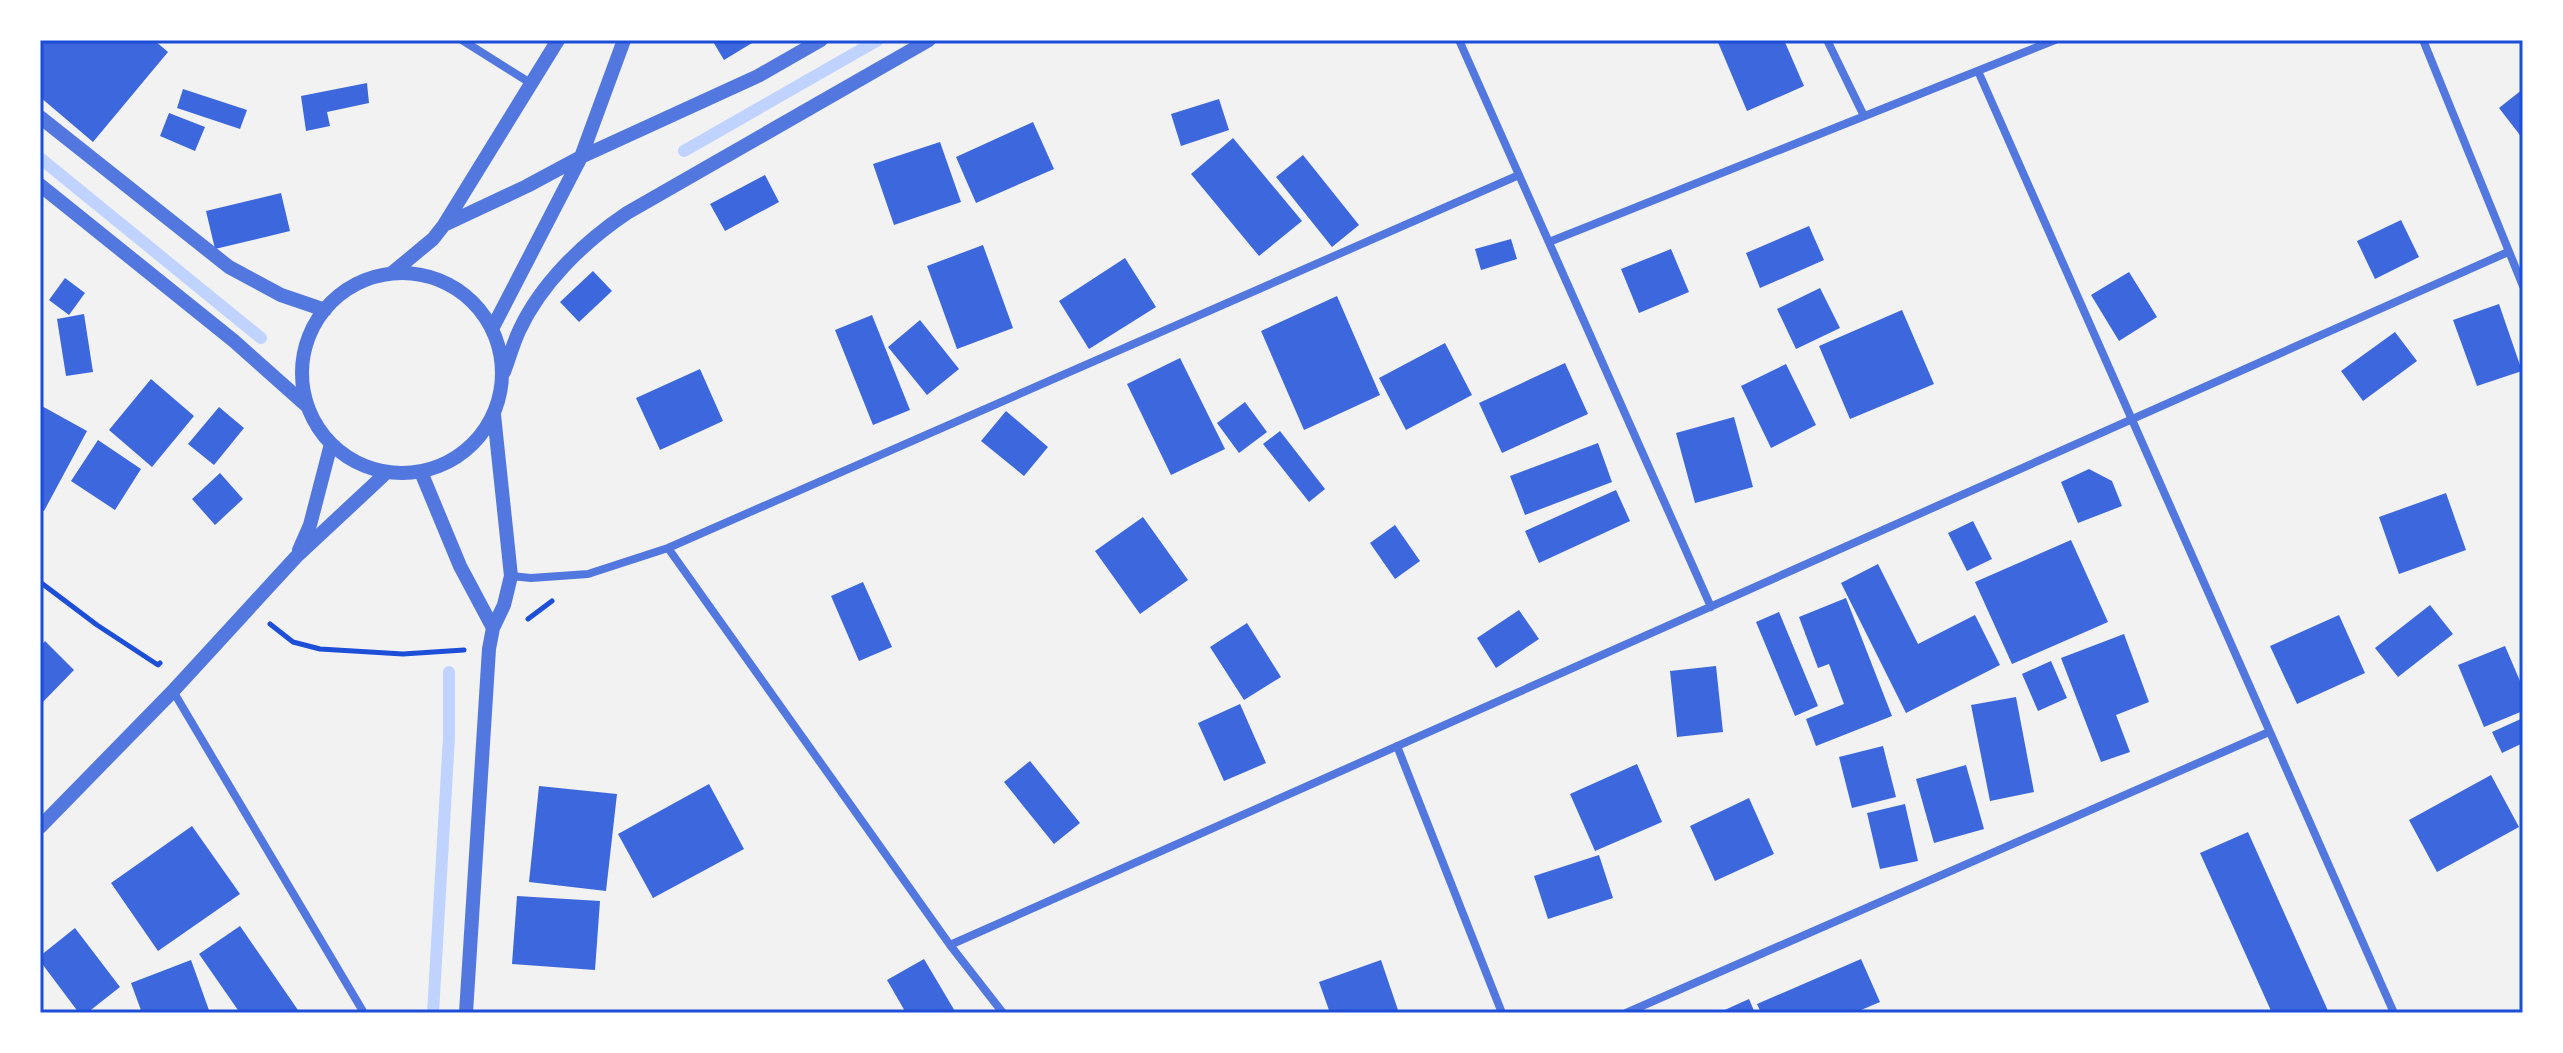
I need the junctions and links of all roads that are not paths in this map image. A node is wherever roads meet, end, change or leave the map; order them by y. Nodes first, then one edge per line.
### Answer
1 (462, 40) edge
2 (558, 40) edge
3 (624, 40) edge
4 (821, 40) edge
5 (929, 40) edge
6 (1459, 40) edge
7 (1827, 40) edge
8 (2055, 40) edge
9 (2423, 40) edge
10 (1978, 71) junction
11 (532, 84) junction
12 (1864, 116) junction
13 (40, 117) edge
14 (581, 157) junction
15 (1519, 175) junction
16 (40, 185) edge
17 (444, 225) junction
18 (1549, 242) junction
19 (2508, 252) junction
20 (392, 273) junction
21 (2523, 286) edge
22 (325, 310) junction
23 (492, 329) junction
24 (503, 376) junction
25 (307, 406) junction
26 (494, 414) junction
27 (2131, 420) junction
28 (331, 444) junction
29 (421, 472) junction
30 (386, 473) junction
31 (668, 548) junction
32 (296, 557) junction
33 (511, 576) junction
34 (1711, 607) junction
35 (493, 628) junction
36 (173, 691) junction
37 (2269, 732) junction
38 (1397, 746) junction
39 (40, 827) edge
40 (950, 945) junction
41 (1651, 1002) junction
42 (364, 1013) edge
43 (466, 1013) edge
44 (1003, 1013) edge
45 (1502, 1013) edge
46 (1626, 1013) edge
47 (1655, 1013) edge
48 (2394, 1013) edge

1 - 11 street
2 - 11 street
3 - 14 street
4 - 14 street
5 - 24 street
6 - 15 street
7 - 12 street
8 - 10 street
9 - 19 street
10 - 12 street
10 - 27 street
11 - 17 street
12 - 18 street
13 - 22 street
14 - 17 street
14 - 23 street
15 - 18 street
15 - 31 street
16 - 25 street
17 - 20 street
18 - 34 street
19 - 21 street
19 - 27 street
20 - 22 street
20 - 23 street
22 - 25 street
23 - 24 street
24 - 26 street
25 - 28 street
26 - 29 street
26 - 33 street
27 - 34 street
27 - 37 street
28 - 30 street
28 - 32 street
29 - 30 street
29 - 35 street
30 - 32 street
31 - 33 street
31 - 40 street
32 - 36 street
33 - 35 street
34 - 38 street
35 - 43 street
36 - 39 street
36 - 42 street
37 - 41 street
37 - 48 street
38 - 40 street
38 - 45 street
40 - 44 street
41 - 46 street
41 - 47 street

